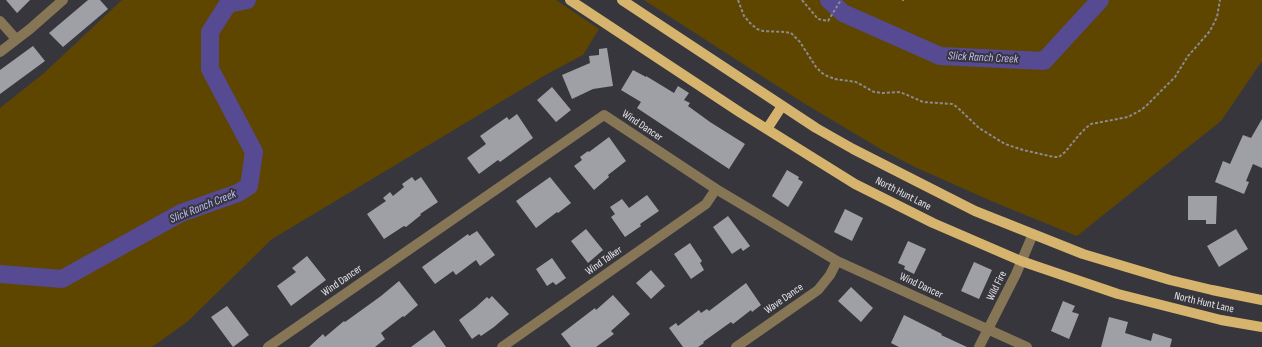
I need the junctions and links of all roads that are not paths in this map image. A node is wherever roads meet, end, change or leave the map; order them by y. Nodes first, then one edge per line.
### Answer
1 (63, 0) edge
2 (570, 0) edge
3 (622, 0) edge
4 (0, 21) edge
5 (16, 39) junction
6 (0, 52) edge
7 (782, 106) junction
8 (767, 129) junction
9 (716, 189) junction
10 (1033, 234) junction
11 (837, 261) junction
12 (1022, 261) junction
13 (1262, 300) edge
14 (1262, 327) edge
15 (988, 330) junction
16 (268, 347) edge
17 (502, 347) edge
18 (736, 347) edge
19 (979, 347) edge
20 (1027, 347) edge

1 - 5 street
2 - 8 main road, North Hunt Lane
3 - 7 main road, North Hunt Lane
4 - 5 street
5 - 6 street
7 - 8 main road
7 - 10 main road, North Hunt Lane
8 - 12 main road, North Hunt Lane
9 - 11 street, Wind Dancer
9 - 16 street, Wind Dancer
9 - 17 street, Wind Talker
10 - 12 street, Wild Fire
10 - 13 main road, North Hunt Lane
11 - 15 street, Wind Dancer
11 - 18 street, Wave Dance
12 - 14 main road, North Hunt Lane
12 - 15 street, Wild Fire
15 - 19 street, Wild Fire
15 - 20 street, Wind Dancer

